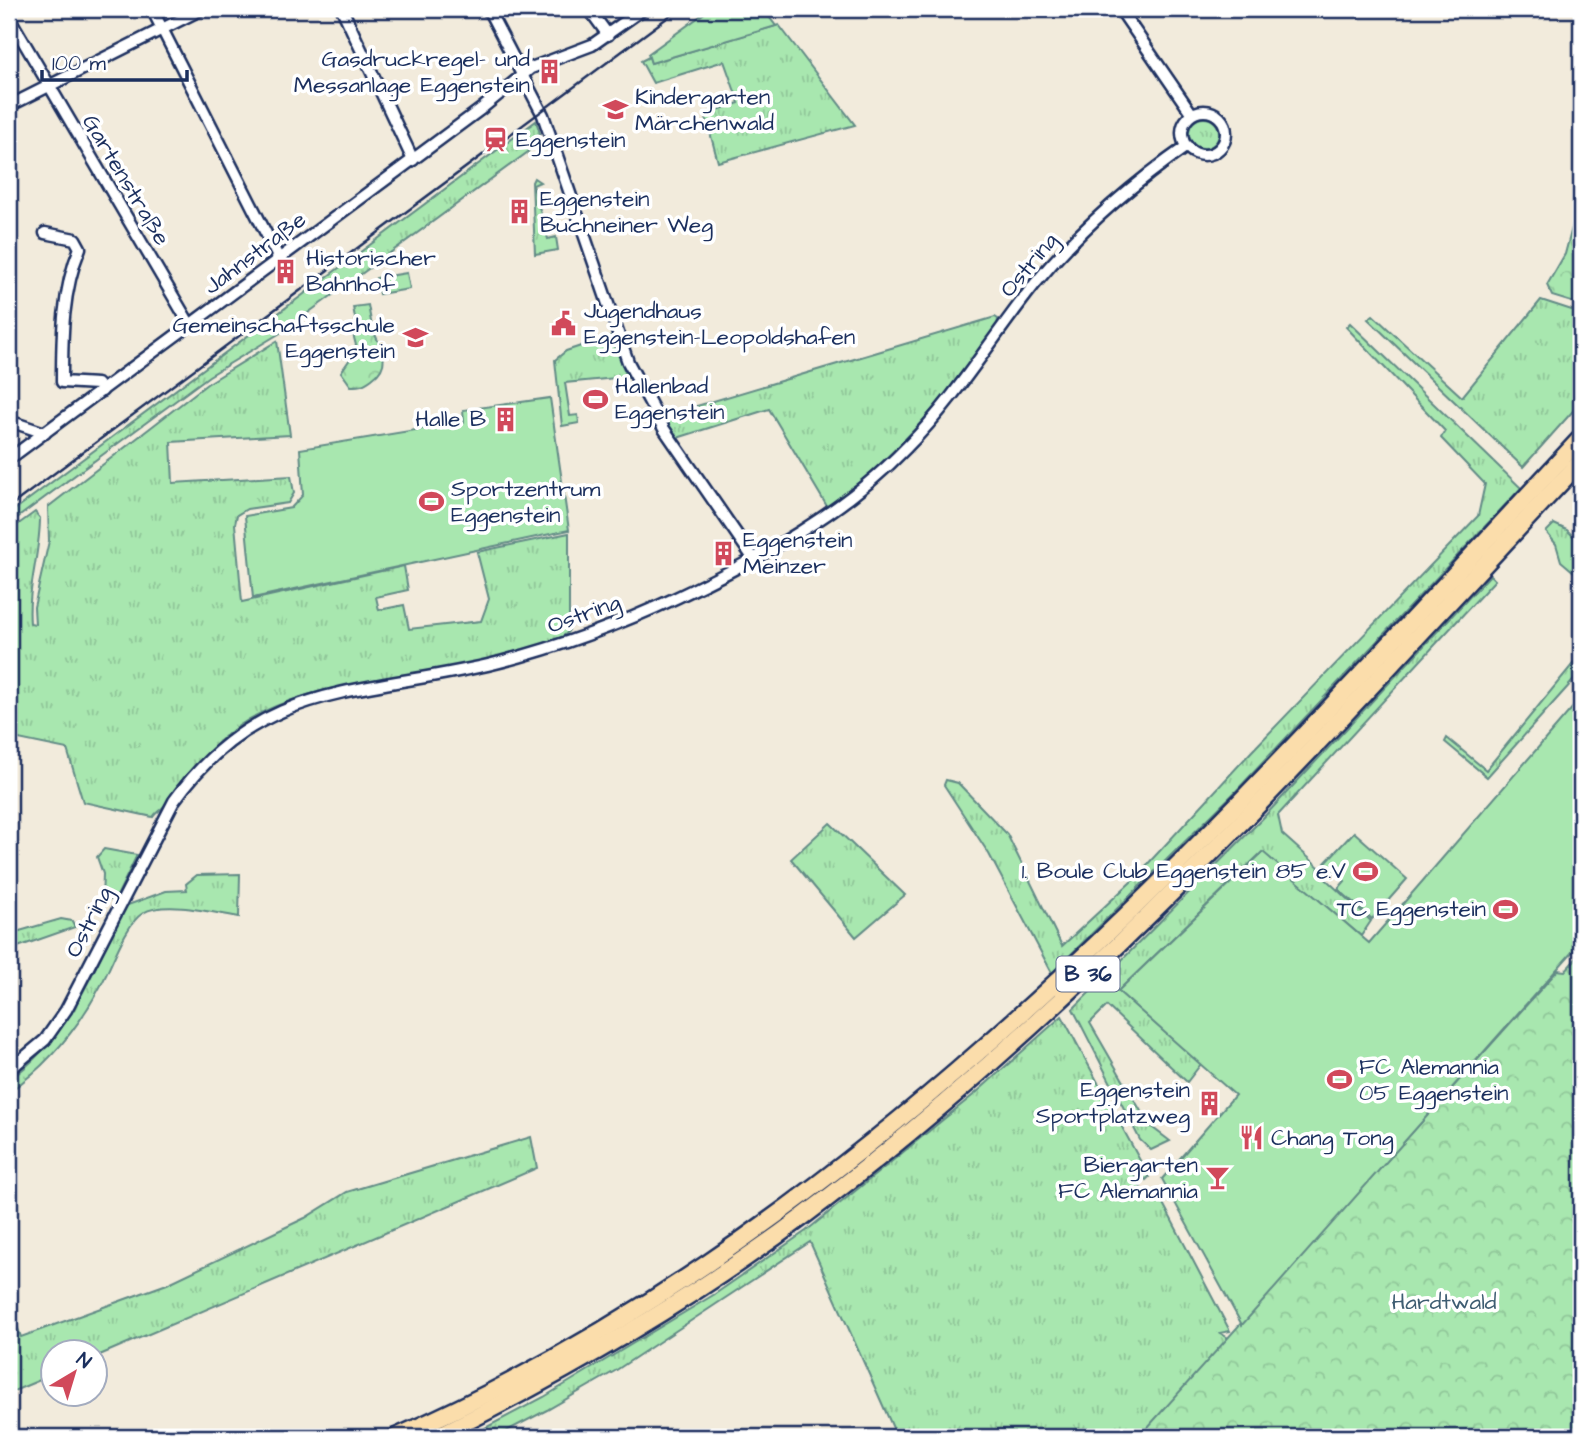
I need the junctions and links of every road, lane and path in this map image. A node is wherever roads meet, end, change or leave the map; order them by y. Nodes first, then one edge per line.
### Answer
1 (152, 9) edge
2 (202, 9) edge
3 (342, 9) edge
4 (488, 9) edge
5 (589, 9) edge
6 (643, 9) edge
7 (1120, 9) edge
8 (9, 17) edge
9 (162, 29) junction
10 (608, 35) junction
11 (522, 75) junction
12 (49, 87) junction
13 (9, 106) edge
14 (1192, 114) junction
15 (1186, 146) junction
16 (413, 160) junction
17 (45, 233) dead end
18 (279, 259) junction
19 (190, 325) junction
20 (102, 391) junction
21 (9, 421) edge
22 (45, 433) junction
23 (1581, 438) edge
24 (9, 459) edge
25 (1581, 461) edge
26 (753, 558) junction
27 (9, 1070) edge
28 (396, 1437) edge
29 (436, 1437) edge

1 - 9 street
2 - 9 street
3 - 16 street
4 - 11 street
5 - 10 street
6 - 10 street, Jahnstraße
7 - 14 street
8 - 12 street, Gartenstraße
9 - 12 street
9 - 18 street
10 - 11 street, Jahnstraße
11 - 16 street, Jahnstraße
11 - 26 street
12 - 13 street
12 - 19 street, Gartenstraße
14 - 15 street
14 - 15 street
15 - 26 street, Ostring
16 - 18 street, Jahnstraße
17 - 20 street
18 - 19 street, Jahnstraße
19 - 20 street, Jahnstraße
20 - 22 street, Jahnstraße
21 - 22 street
22 - 24 street, Jahnstraße
23 - 28 highway, B 36
25 - 29 highway, B 36
26 - 27 street, Ostring

